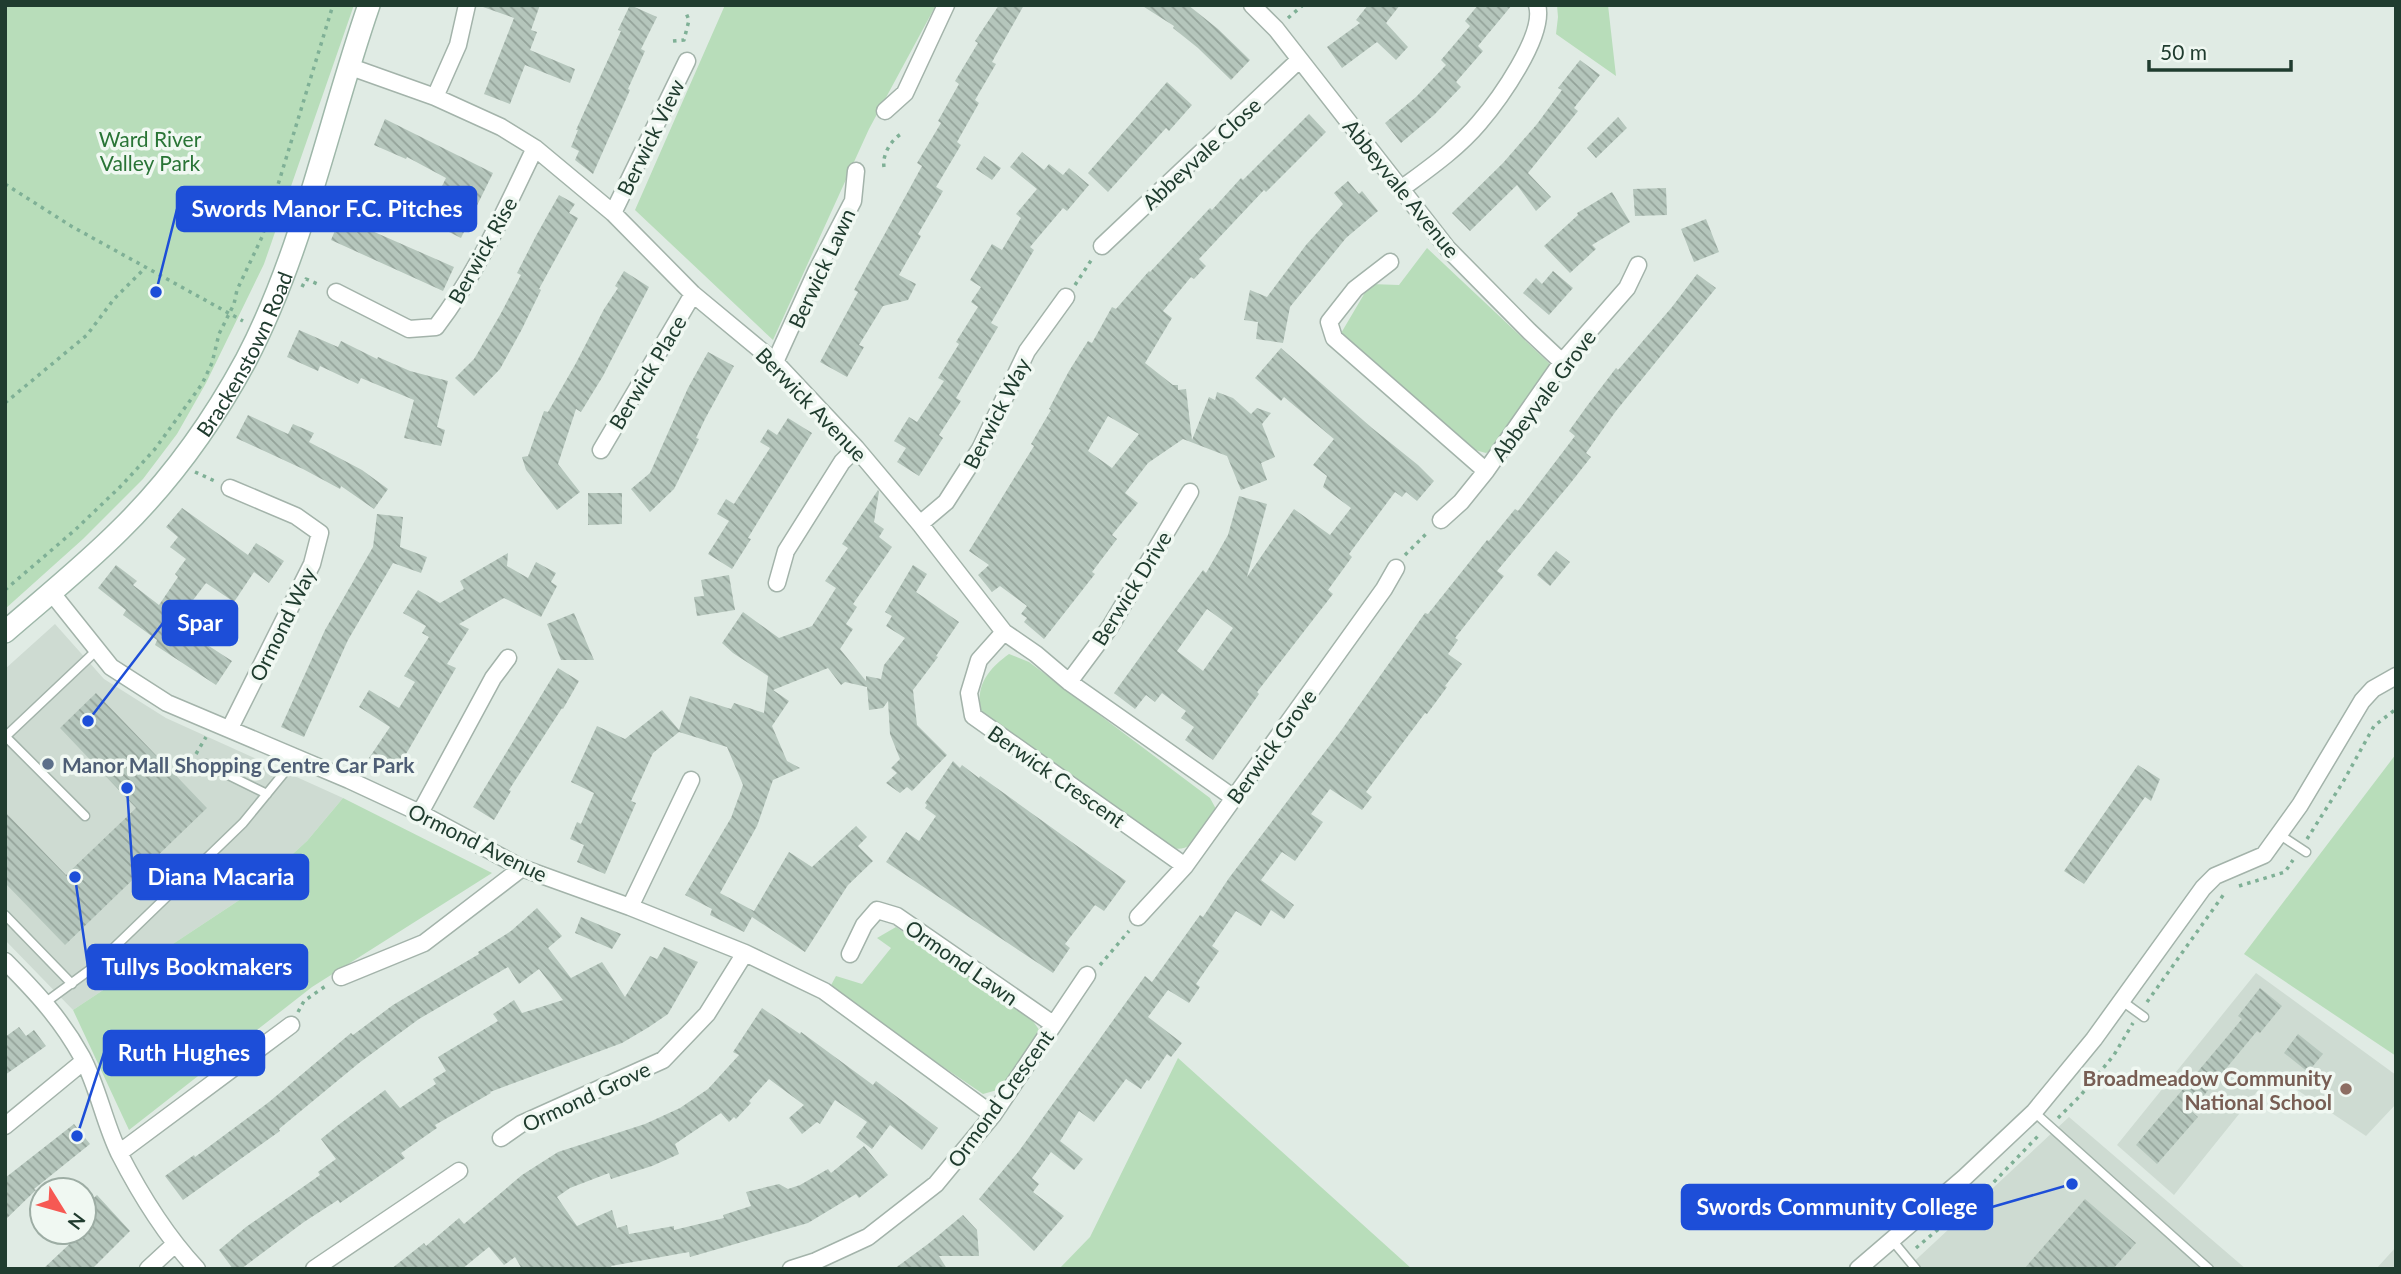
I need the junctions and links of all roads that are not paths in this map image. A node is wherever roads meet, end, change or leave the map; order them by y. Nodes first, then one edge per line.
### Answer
1 (369, 5) edge
2 (467, 5) edge
3 (946, 5) edge
4 (1252, 5) edge
5 (1537, 5) edge
6 (1299, 60) junction
7 (687, 61) dead end
8 (348, 66) junction
9 (435, 97) junction
10 (885, 111) dead end
11 (535, 148) junction
12 (856, 171) dead end
13 (1401, 189) junction
14 (613, 213) junction
15 (1102, 246) road end
16 (1390, 262) dead end
17 (1638, 265) dead end
18 (336, 292) dead end
19 (694, 295) junction
20 (1066, 296) road end
21 (775, 362) junction
22 (1562, 362) junction
23 (856, 448) junction
24 (601, 450) dead end
25 (1486, 471) junction
26 (230, 488) road end
27 (1190, 492) dead end
28 (1441, 520) road end
29 (920, 524) junction
30 (1396, 568) road end
31 (777, 583) dead end
32 (51, 592) junction
33 (5, 632) edge
34 (1004, 632) junction
35 (97, 650) junction
36 (508, 659) dead end
37 (2396, 676) edge
38 (1069, 682) junction
39 (222, 725) junction
40 (5, 737) edge
41 (297, 757) junction
42 (206, 764) road end
43 (691, 780) dead end
44 (267, 794) junction
45 (1234, 798) junction
46 (420, 813) junction
47 (85, 816) dead end
48 (2280, 835) junction
49 (2303, 850) road end
50 (1185, 866) junction
51 (522, 868) junction
52 (630, 907) junction
53 (5, 915) edge
54 (1138, 917) road end
55 (745, 953) junction
56 (850, 954) dead end
57 (5, 961) edge
58 (1087, 975) road end
59 (341, 977) road end
60 (72, 984) junction
61 (2122, 1001) junction
62 (46, 1002) junction
63 (2141, 1015) road end
64 (1053, 1024) junction
65 (291, 1025) road end
66 (84, 1061) junction
67 (2034, 1112) junction
68 (993, 1115) junction
69 (5, 1126) edge
70 (501, 1138) dead end
71 (119, 1153) junction
72 (459, 1171) dead end
73 (1892, 1240) junction
74 (174, 1245) junction
75 (148, 1269) edge
76 (197, 1269) edge
77 (314, 1269) edge
78 (791, 1269) edge
79 (1858, 1269) edge
80 (1916, 1269) edge
81 (2209, 1269) edge

1 - 8 street, Brackenstown Road
2 - 9 street
3 - 10 street
4 - 6 street, Abbeyvale Avenue
5 - 13 street
6 - 13 street, Abbeyvale Avenue
6 - 15 street, Abbeyvale Close
7 - 14 street, Berwick View
8 - 9 street, Berwick Avenue
8 - 32 street, Brackenstown Road
9 - 11 street, Berwick Avenue
11 - 14 street, Berwick Avenue
11 - 18 street, Berwick Rise
12 - 21 street, Berwick Lawn
13 - 22 street, Abbeyvale Avenue
14 - 19 street, Berwick Avenue
16 - 25 street
17 - 22 street, Abbeyvale Grove
19 - 21 street, Berwick Avenue
19 - 24 street, Berwick Place
20 - 29 street, Berwick Way
21 - 23 street, Berwick Avenue
22 - 25 street, Abbeyvale Grove
23 - 29 street, Berwick Avenue
23 - 31 street
25 - 28 street, Abbeyvale Grove
26 - 39 street, Ormond Way
27 - 38 street, Berwick Drive
29 - 34 street, Berwick Avenue
30 - 45 street, Berwick Grove
32 - 33 street, Brackenstown Road
32 - 35 street, Ormond Avenue
34 - 38 street, Berwick Avenue
34 - 50 street, Berwick Crescent
35 - 39 street, Ormond Avenue
35 - 40 lane
36 - 46 street
37 - 48 street
38 - 45 street, Berwick Avenue
39 - 41 street, Ormond Avenue
40 - 47 lane
41 - 44 lane
41 - 46 street, Ormond Avenue
42 - 44 lane
43 - 52 street
44 - 60 lane
45 - 50 street, Berwick Grove
46 - 51 street, Ormond Avenue
48 - 49 lane
48 - 61 street
50 - 54 street, Berwick Grove
51 - 52 street, Ormond Avenue
51 - 59 street
52 - 55 street, Ormond Avenue
53 - 60 lane
55 - 68 street, Ormond Avenue
55 - 70 street, Ormond Grove
56 - 64 street, Ormond Lawn
57 - 62 street
58 - 64 street, Ormond Crescent
60 - 62 lane
61 - 63 lane
61 - 67 street
62 - 66 street
64 - 68 street, Ormond Crescent
65 - 71 street
66 - 69 street
66 - 71 street
67 - 73 street
67 - 81 lane
68 - 78 street, Ormond Crescent
71 - 74 street
72 - 77 street
73 - 79 street
73 - 80 lane
74 - 75 street
74 - 76 street

